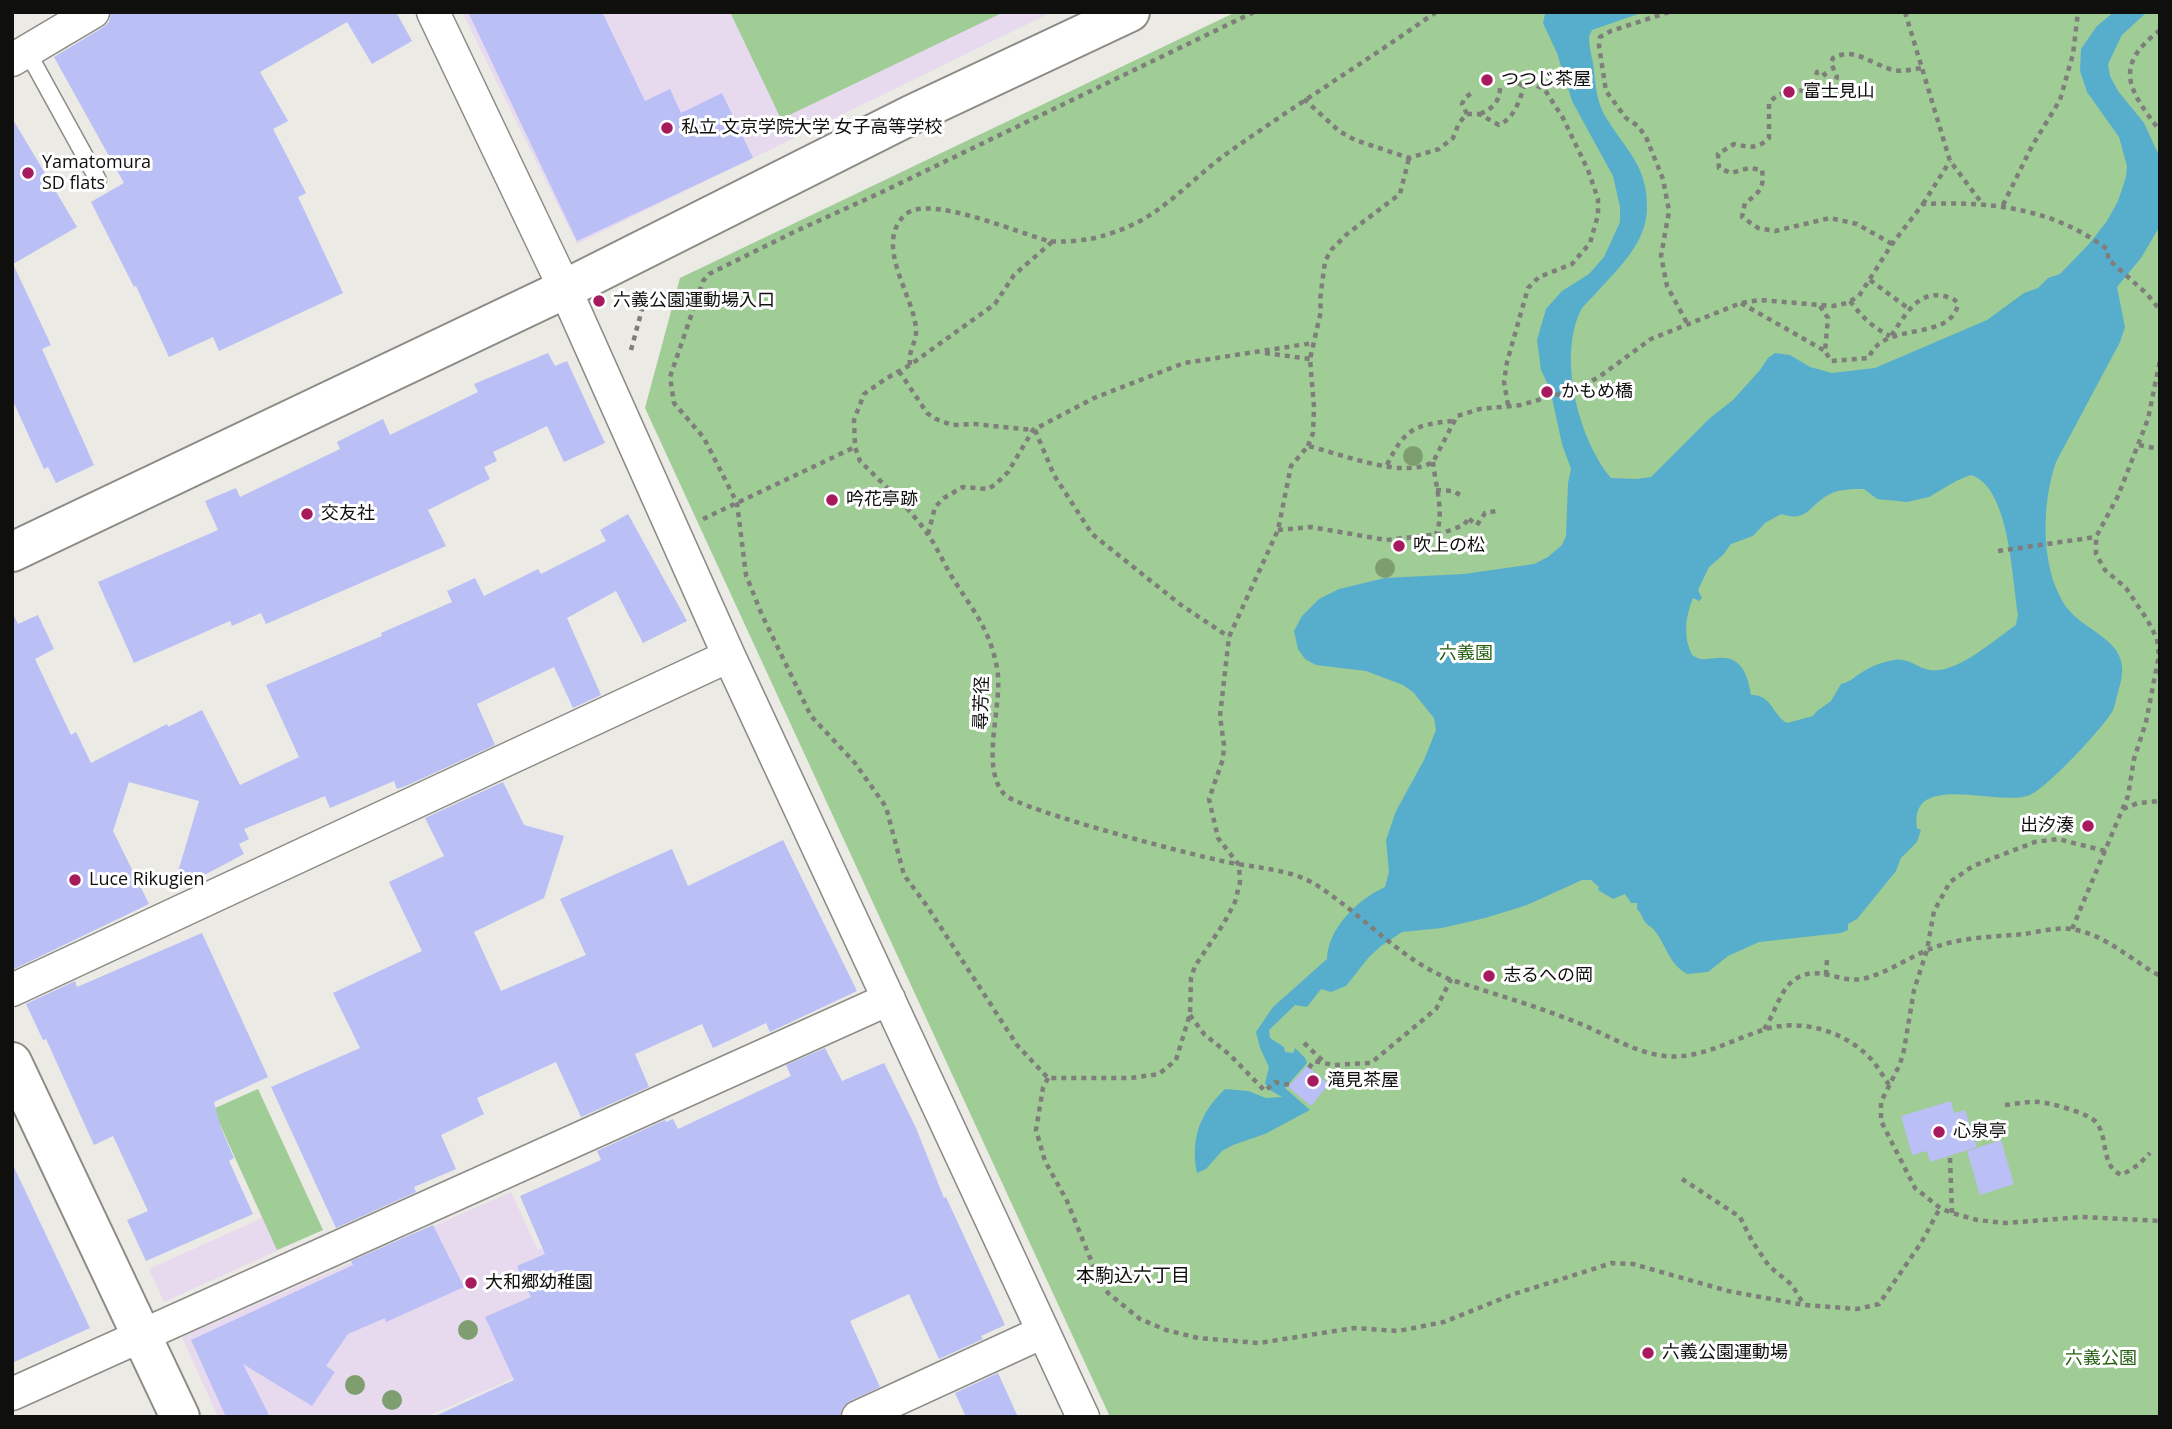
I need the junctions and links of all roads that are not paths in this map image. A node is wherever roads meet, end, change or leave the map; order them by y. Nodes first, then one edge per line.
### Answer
1 (93, 12) edge
2 (433, 12) edge
3 (1130, 12) edge
4 (20, 55) edge
5 (99, 180) dead end
6 (565, 289) junction
7 (12, 552) edge
8 (729, 656) junction
9 (12, 990) edge
10 (889, 999) junction
11 (12, 1062) edge
12 (1044, 1332) junction
13 (142, 1336) junction
14 (12, 1394) edge
15 (180, 1417) edge
16 (858, 1417) edge
17 (1083, 1417) edge

1 - 4 street
2 - 6 street
3 - 6 street
4 - 5 lane
6 - 7 street
6 - 8 street
8 - 9 street
8 - 10 street
10 - 12 street
10 - 13 street
11 - 13 street
12 - 16 street
12 - 17 street
13 - 14 street
13 - 15 street

